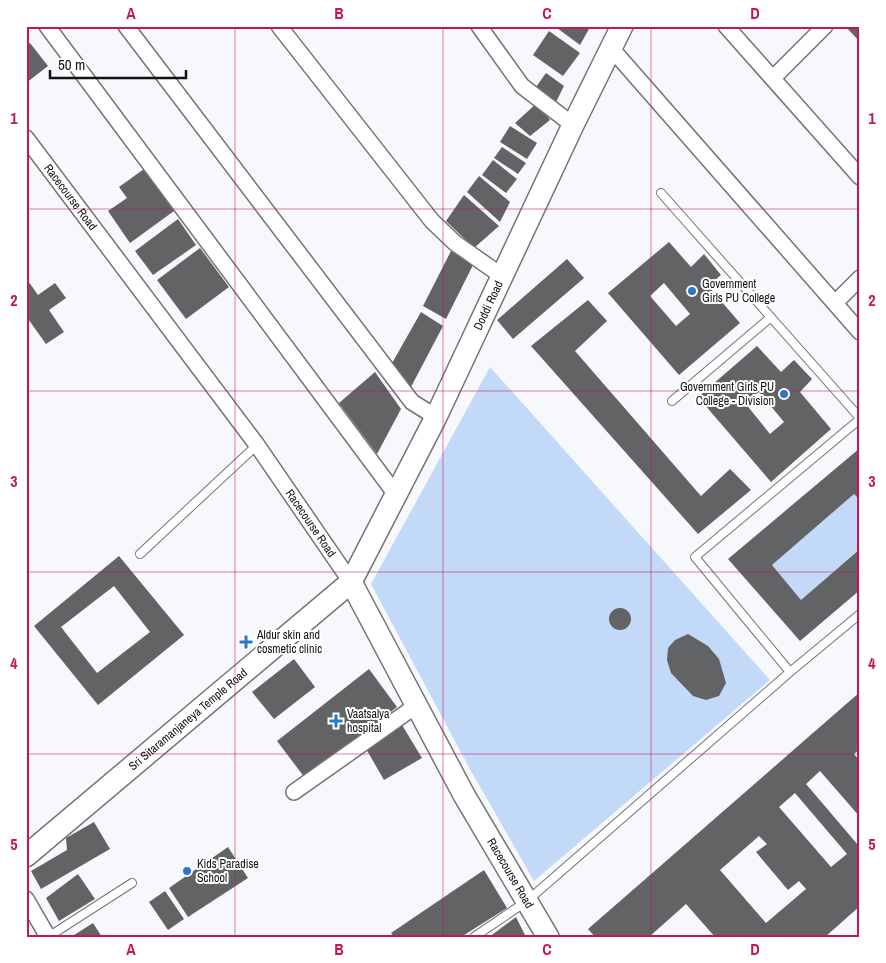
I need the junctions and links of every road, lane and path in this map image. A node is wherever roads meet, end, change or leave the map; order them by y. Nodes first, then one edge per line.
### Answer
1 (47, 26) edge
2 (126, 26) edge
3 (479, 26) edge
4 (622, 26) edge
5 (726, 26) edge
6 (825, 26) edge
7 (287, 29) edge
8 (611, 48) junction
9 (773, 78) junction
10 (572, 125) junction
11 (26, 138) edge
12 (860, 177) edge
13 (661, 193) dead end
14 (502, 276) junction
15 (860, 278) edge
16 (835, 303) junction
17 (770, 317) junction
18 (860, 332) edge
19 (672, 400) dead end
20 (436, 417) junction
21 (860, 418) edge
22 (257, 445) junction
23 (398, 496) junction
24 (140, 554) dead end
25 (351, 582) junction
26 (860, 614) edge
27 (790, 672) junction
28 (416, 706) junction
29 (294, 792) dead end
30 (26, 856) edge
31 (132, 883) dead end
32 (26, 899) edge
33 (527, 901) junction
34 (48, 937) edge
35 (474, 937) edge
36 (548, 937) edge

1 - 23 street
2 - 20 street
3 - 10 street
4 - 8 street, Doddi Road
5 - 9 street
6 - 9 street
7 - 14 street
8 - 10 street, Doddi Road
8 - 16 street
9 - 12 street
10 - 14 street, Doddi Road
11 - 22 street, Racecourse Road
13 - 17 lane
14 - 20 street, Doddi Road
15 - 16 street
16 - 18 street
17 - 19 lane
17 - 21 lane
20 - 23 street, Doddi Road
21 - 27 lane
22 - 24 lane
22 - 25 street, Racecourse Road
23 - 25 street, Doddi Road
25 - 28 street, Racecourse Road
25 - 30 street, Sri Sitaramanjaneya Temple Road
26 - 27 lane
27 - 33 lane
28 - 29 street
28 - 33 street, Racecourse Road
31 - 34 lane
32 - 34 street
33 - 35 lane
33 - 36 street, Racecourse Road

